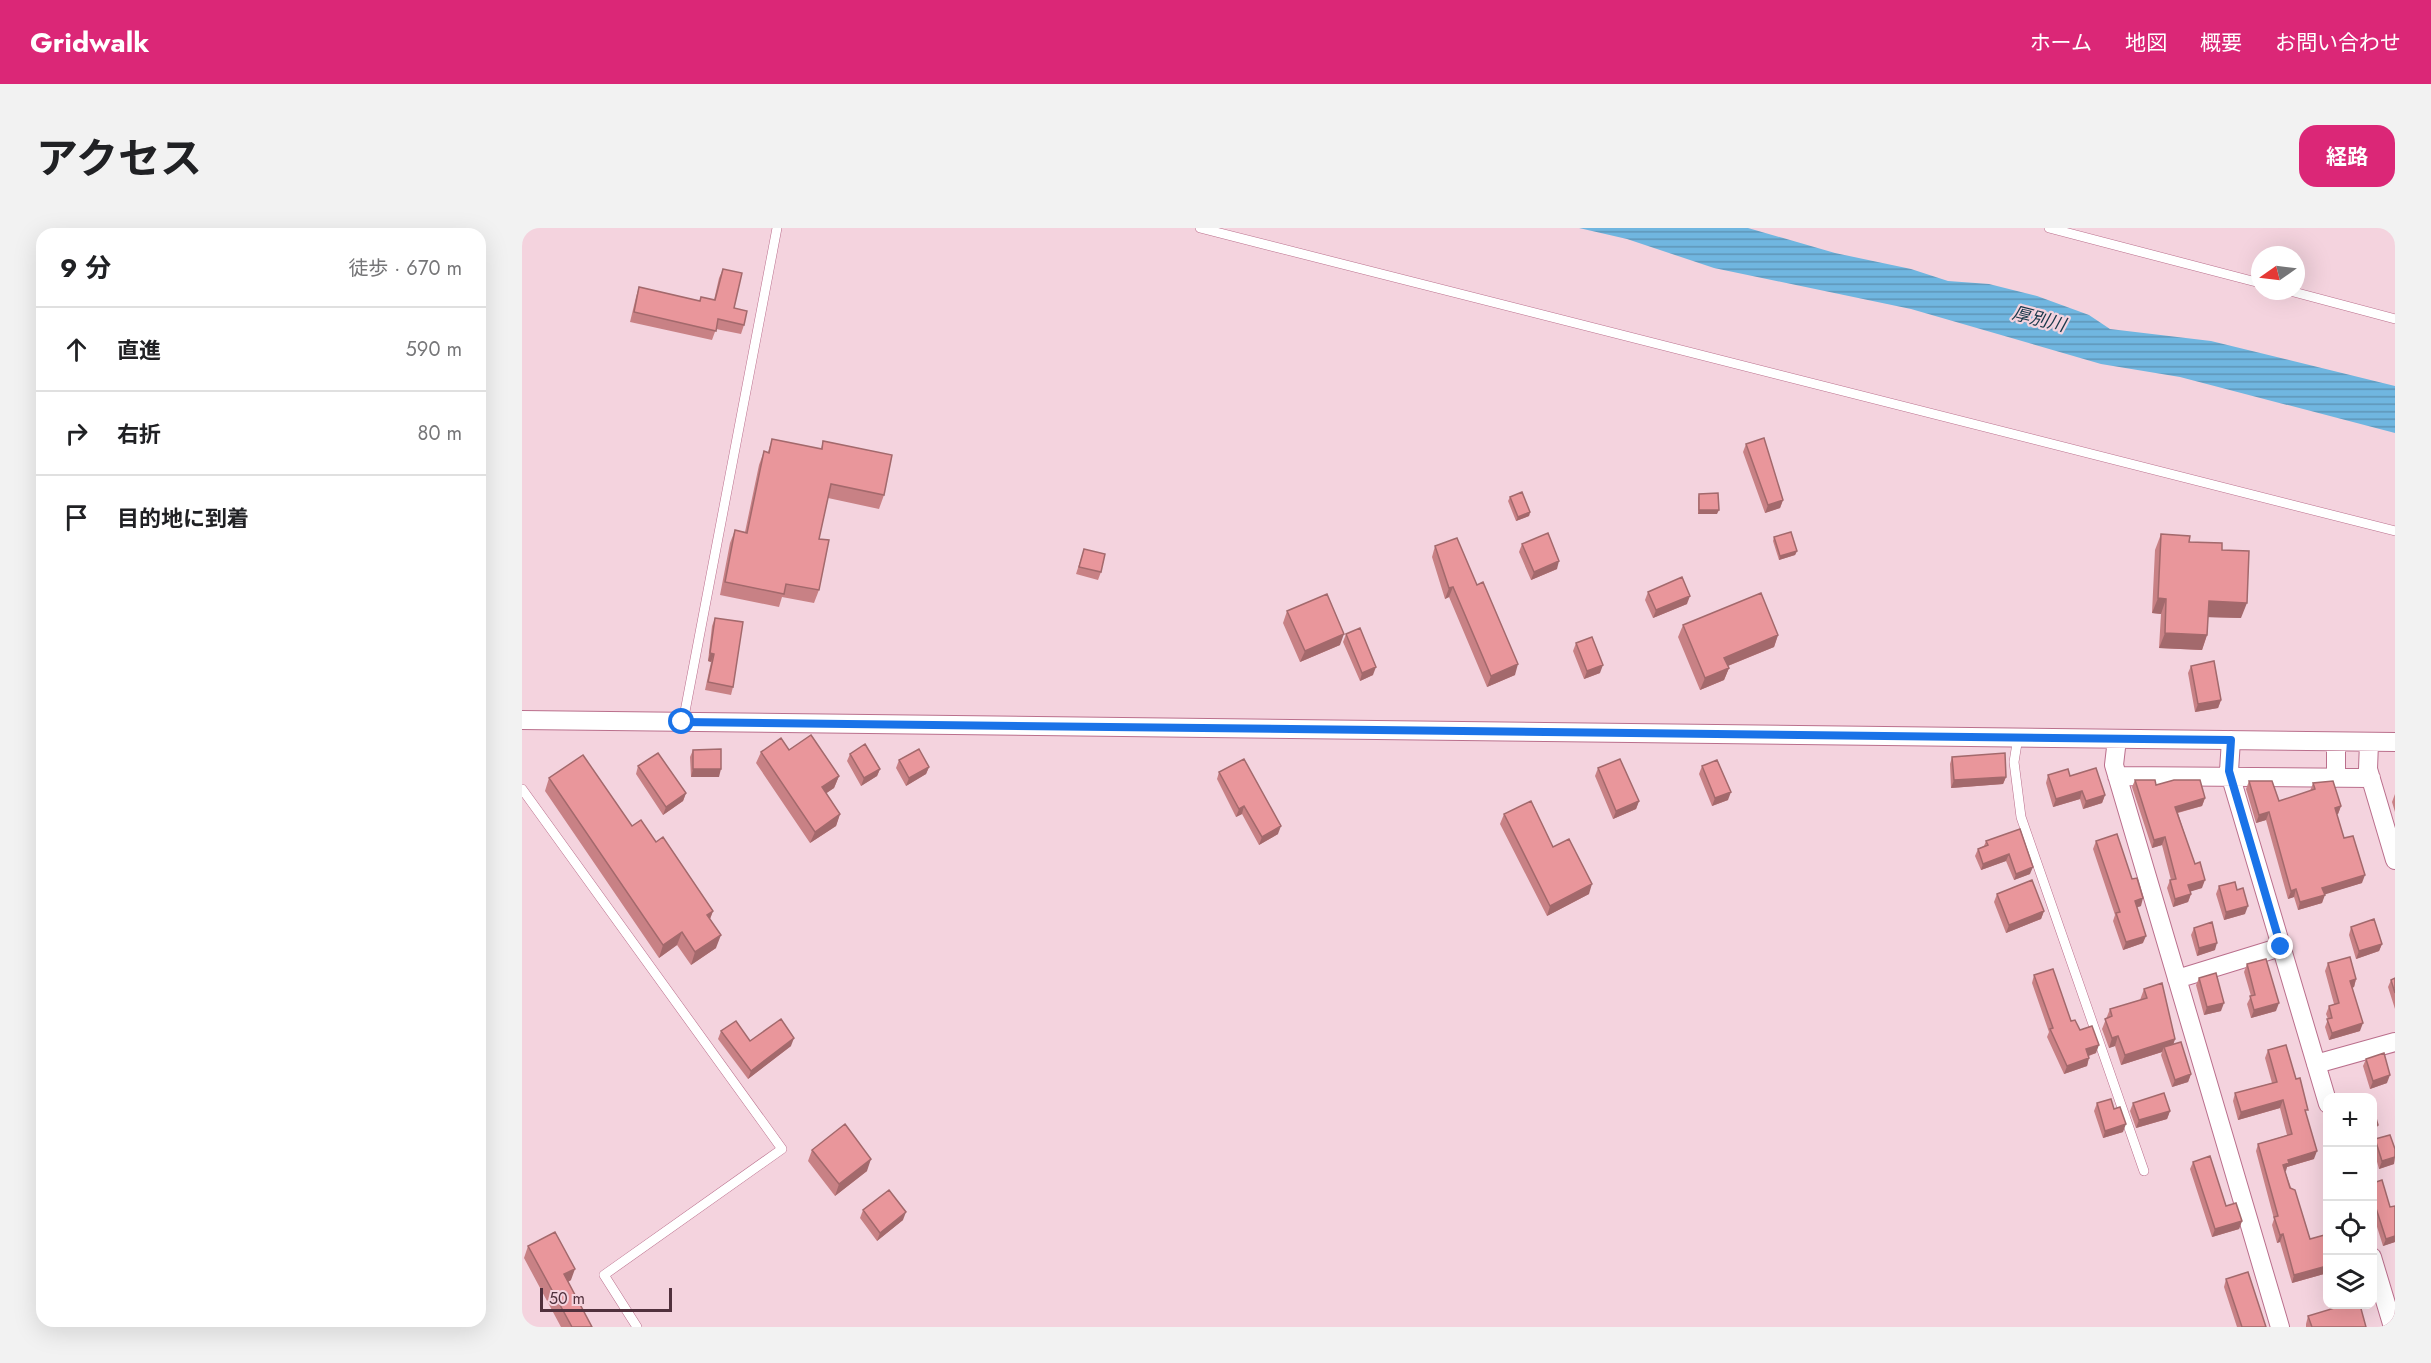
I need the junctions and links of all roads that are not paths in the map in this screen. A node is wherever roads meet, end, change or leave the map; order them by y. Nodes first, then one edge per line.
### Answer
1 (777, 228) edge
2 (1200, 228) edge
3 (2049, 228) edge
4 (2251, 281) edge
5 (2305, 295) edge
6 (2395, 318) edge
7 (2395, 531) edge
8 (522, 720) edge
9 (682, 722) junction
10 (2018, 737) junction
11 (2117, 739) junction
12 (2231, 740) junction
13 (2336, 742) junction
14 (2395, 742) edge
15 (2369, 743) junction
16 (2117, 776) junction
17 (2231, 777) junction
18 (2336, 777) junction
19 (2371, 778) junction
20 (522, 789) edge
21 (2395, 860) edge
22 (2281, 947) junction
23 (2177, 979) junction
24 (2395, 1042) edge
25 (2316, 1064) junction
26 (2325, 1093) edge
27 (2144, 1171) dead end
28 (2377, 1271) edge
29 (637, 1327) edge
30 (2280, 1327) edge
31 (2393, 1327) edge

1 - 9 lane
2 - 7 lane
3 - 4 lane
5 - 6 lane
8 - 9 street
9 - 10 street
10 - 11 street
10 - 27 lane
11 - 12 street
11 - 16 street
12 - 13 street
12 - 17 street
13 - 15 street
13 - 18 street
14 - 15 street
15 - 19 street
16 - 17 street
16 - 23 street
17 - 18 street
17 - 22 street
18 - 19 street
19 - 21 street
20 - 29 lane
22 - 23 street
22 - 25 street
23 - 30 street
24 - 25 street
25 - 26 street
28 - 31 street

